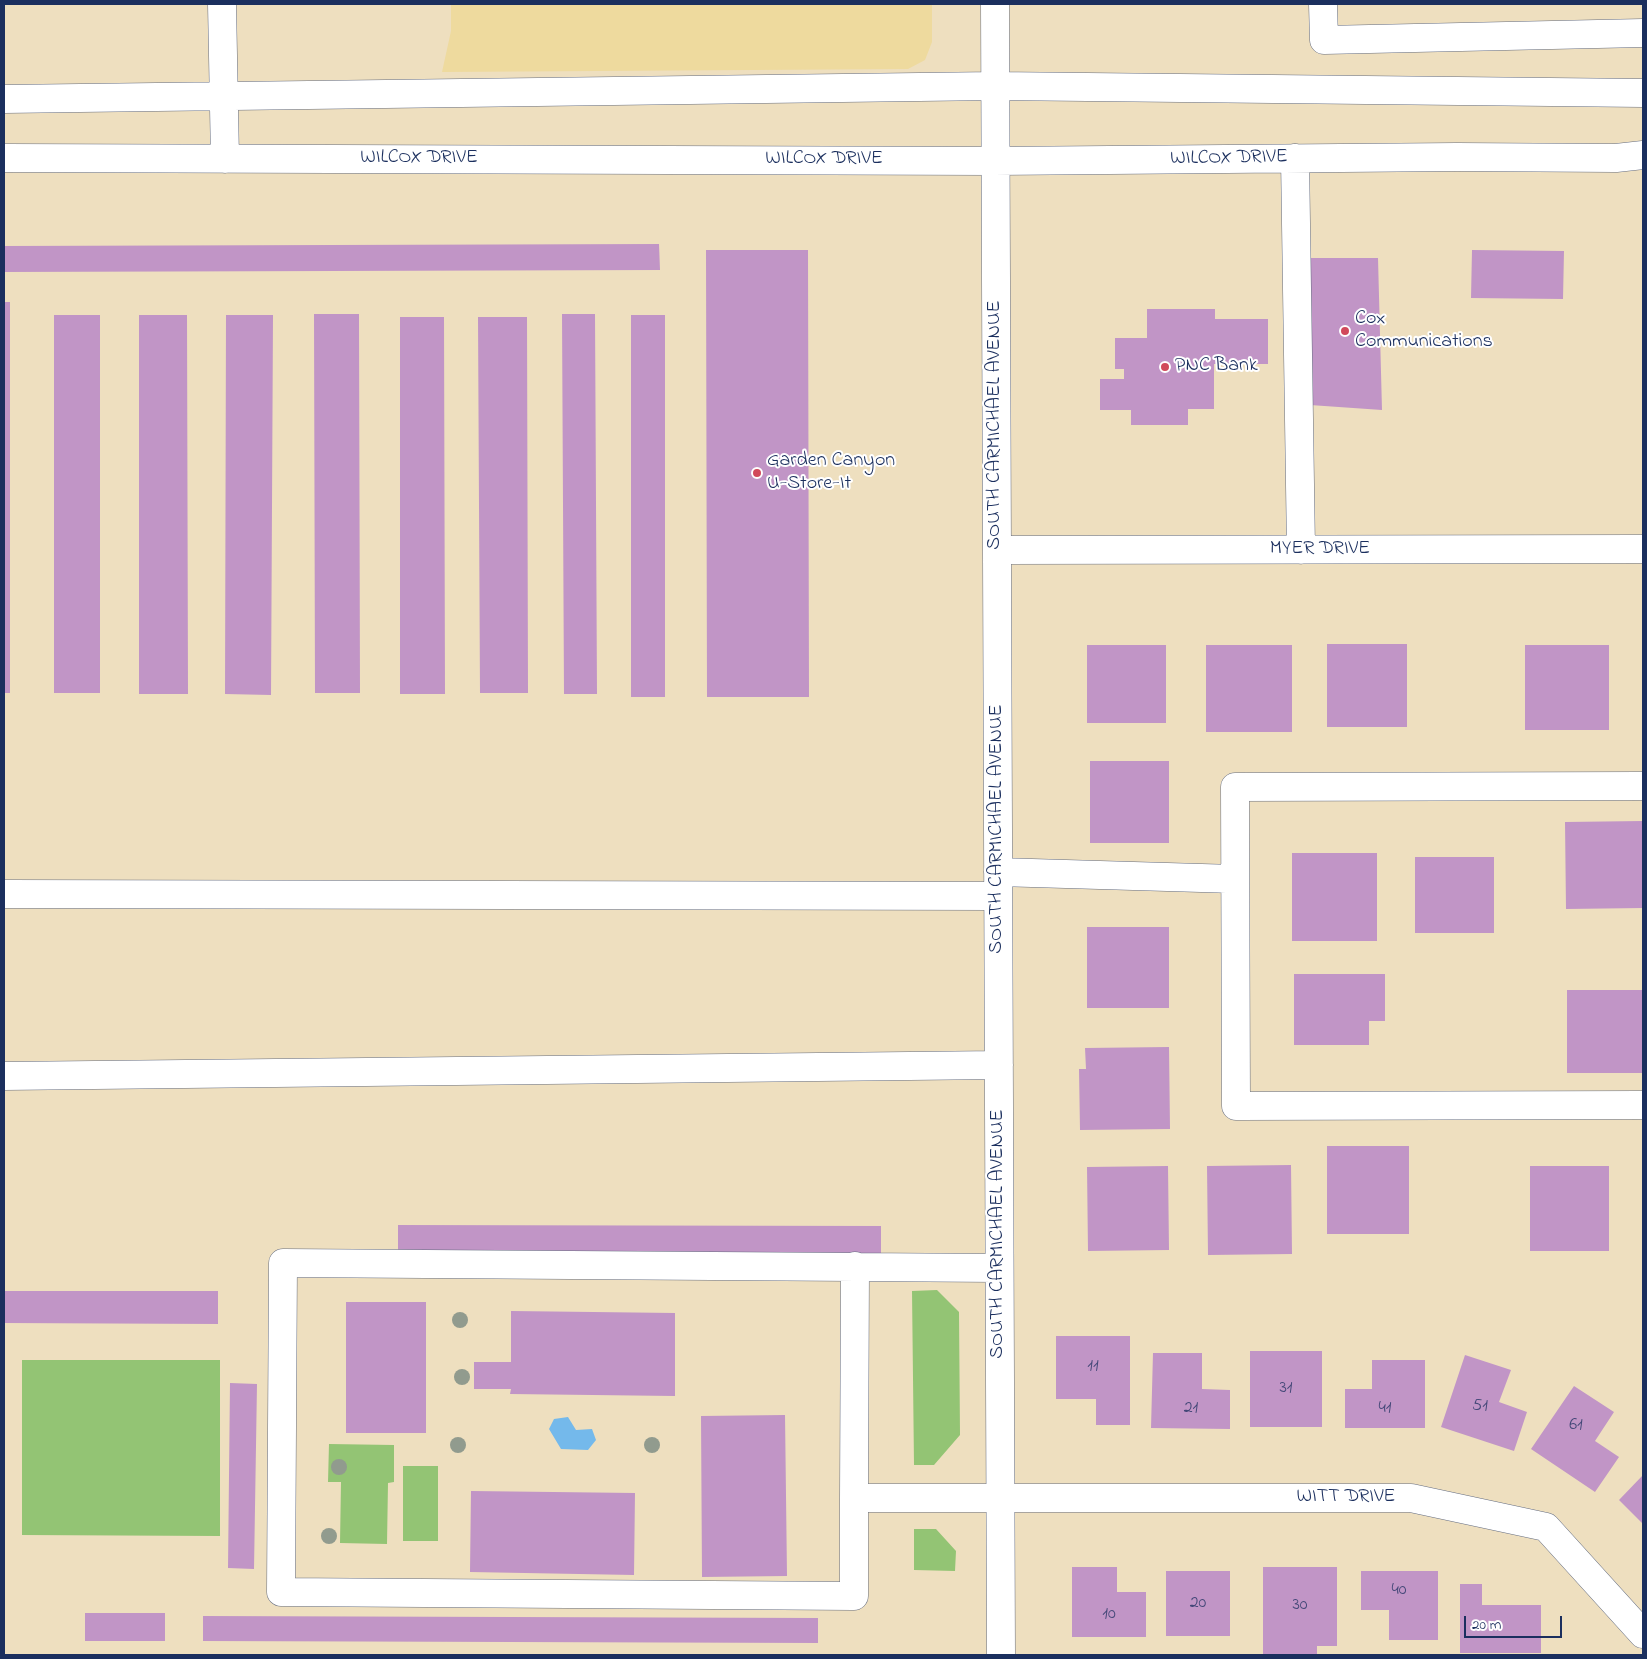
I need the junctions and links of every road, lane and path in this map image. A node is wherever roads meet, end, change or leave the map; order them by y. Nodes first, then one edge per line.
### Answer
1 (222, 4) edge
2 (995, 4) edge
3 (1323, 4) edge
4 (1643, 33) edge
5 (995, 86) junction
6 (1643, 92) edge
7 (224, 96) junction
8 (4, 99) edge
9 (1643, 155) edge
10 (4, 158) edge
11 (1295, 158) junction
12 (225, 159) junction
13 (994, 161) junction
14 (1643, 549) edge
15 (997, 550) junction
16 (1301, 550) junction
17 (1643, 786) edge
18 (1235, 879) junction
19 (998, 884) junction
20 (4, 894) edge
21 (999, 1065) junction
22 (4, 1076) edge
23 (1643, 1105) edge
24 (855, 1266) junction
25 (999, 1268) junction
26 (854, 1498) junction
27 (1000, 1499) junction
28 (1643, 1634) edge
29 (1000, 1655) edge

1 - 7 street
2 - 5 street, SOUTH CARMICHAEL AVENUE
3 - 4 street
5 - 6 street
5 - 7 street
5 - 13 street, SOUTH CARMICHAEL AVENUE
7 - 8 street
7 - 12 street
9 - 11 street, WILCOX DRIVE
10 - 12 street, WILCOX DRIVE
11 - 13 street, WILCOX DRIVE
11 - 16 street
12 - 13 street, WILCOX DRIVE
13 - 15 street, SOUTH CARMICHAEL AVENUE
14 - 16 street, MYER DRIVE
15 - 16 street, MYER DRIVE
15 - 19 street, SOUTH CARMICHAEL AVENUE
17 - 18 street
18 - 19 street
18 - 23 street
19 - 20 street
19 - 21 street, SOUTH CARMICHAEL AVENUE
21 - 22 street
21 - 25 street, SOUTH CARMICHAEL AVENUE
24 - 25 street
24 - 26 street
24 - 26 street
25 - 27 street, SOUTH CARMICHAEL AVENUE
26 - 27 street, WITT DRIVE
27 - 28 street, WITT DRIVE
27 - 29 street, SOUTH CARMICHAEL AVENUE

